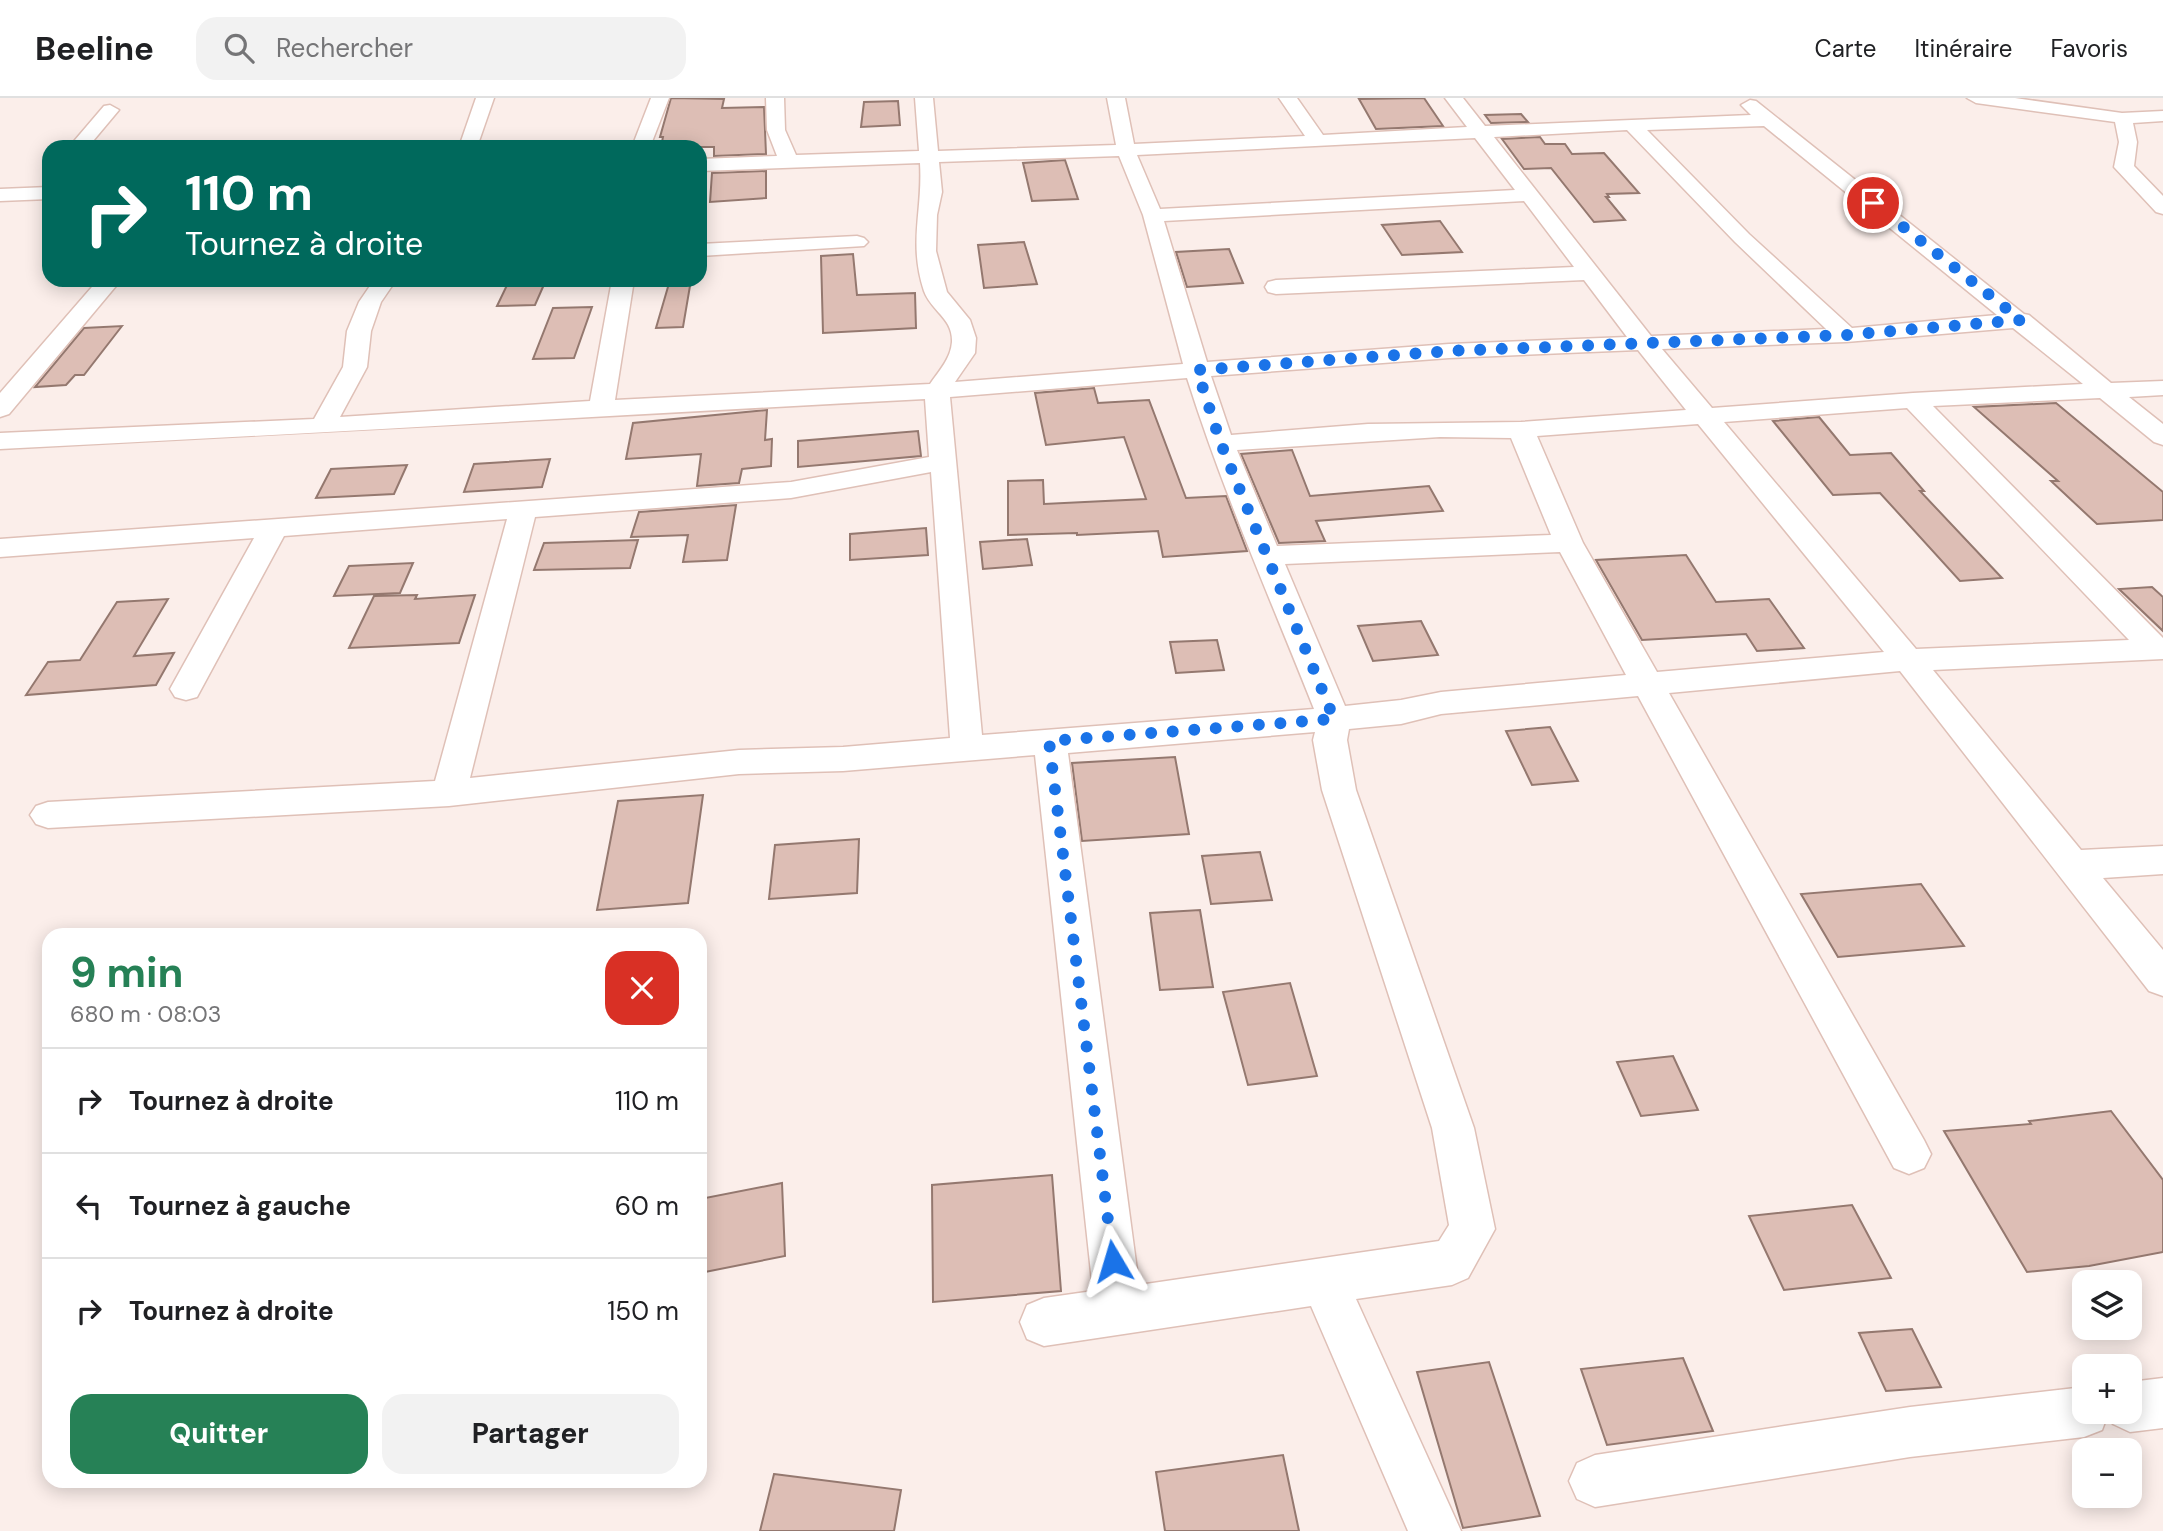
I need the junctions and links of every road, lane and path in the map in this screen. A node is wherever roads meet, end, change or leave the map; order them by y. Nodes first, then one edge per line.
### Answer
1 (485, 98) edge
2 (660, 98) edge
3 (775, 98) edge
4 (924, 98) edge
5 (1116, 98) edge
6 (1288, 98) edge
7 (1454, 98) edge
8 (1742, 98) edge
9 (1976, 98) edge
10 (2105, 98) edge
11 (110, 110) dead end
12 (2163, 117) edge
13 (2127, 118) junction
14 (1767, 120) junction
15 (1631, 124) junction
16 (1479, 132) junction
17 (2163, 133) edge
18 (84, 140) edge
19 (470, 140) edge
20 (644, 140) edge
21 (1317, 140) junction
22 (1126, 150) junction
23 (929, 155) junction
24 (789, 160) junction
25 (707, 165) edge
26 (41, 194) edge
27 (0, 195) edge
28 (1526, 195) junction
29 (2163, 208) edge
30 (1153, 215) junction
31 (857, 242) dead end
32 (707, 250) edge
33 (1588, 273) junction
34 (104, 287) edge
35 (380, 287) edge
36 (621, 287) edge
37 (1276, 288) dead end
38 (2021, 320) junction
39 (1846, 335) junction
40 (1644, 343) junction
41 (1197, 370) junction
42 (2163, 388) edge
43 (2107, 390) junction
44 (937, 391) junction
45 (1913, 400) junction
46 (601, 408) junction
47 (0, 409) edge
48 (1704, 415) junction
49 (323, 426) junction
50 (1521, 430) junction
51 (2163, 437) edge
52 (0, 441) edge
53 (1221, 444) junction
54 (944, 462) junction
55 (523, 510) junction
56 (273, 530) junction
57 (1569, 543) junction
58 (0, 548) edge
59 (1265, 556) junction
60 (2160, 650) edge
61 (1908, 660) junction
62 (1648, 683) junction
63 (186, 689) dead end
64 (1334, 719) junction
65 (1049, 741) junction
66 (967, 748) junction
67 (449, 793) junction
68 (48, 815) dead end
69 (2163, 860) edge
70 (2073, 865) junction
71 (2163, 979) edge
72 (1909, 1154) dead end
73 (1324, 1281) junction
74 (1119, 1311) junction
75 (1044, 1322) dead end
76 (2163, 1403) edge
77 (2142, 1406) edge
78 (2072, 1413) edge
79 (1595, 1481) dead end
80 (1435, 1531) edge

1 - 19 street
2 - 20 street
3 - 24 street
4 - 23 street
5 - 22 street
6 - 21 street
7 - 16 street
8 - 14 street
9 - 13 street
10 - 13 street
11 - 18 street
12 - 13 street
13 - 17 street
13 - 29 street
14 - 15 street
14 - 38 street
15 - 16 street
15 - 39 street
16 - 21 street
16 - 28 street
21 - 22 street
22 - 23 street
22 - 30 street
23 - 24 street
23 - 44 street
24 - 25 street
26 - 27 street
28 - 30 street
28 - 33 street
30 - 41 street
31 - 32 street
33 - 37 street
33 - 40 street
34 - 47 street
35 - 49 street
36 - 46 street
38 - 39 street
38 - 43 street
39 - 40 street
40 - 41 street
40 - 48 street
41 - 44 street
41 - 53 street
42 - 43 street
43 - 45 street
43 - 51 street
44 - 46 street
44 - 54 street
45 - 48 street
45 - 60 street
46 - 49 street
48 - 50 street
48 - 61 street
49 - 52 street
50 - 53 street
50 - 57 street
53 - 59 street
54 - 55 street
54 - 66 street
55 - 56 street
55 - 67 street
56 - 58 street
56 - 63 street
57 - 59 street
57 - 62 street
59 - 64 street
60 - 61 street
61 - 62 street
61 - 70 street
62 - 64 street
62 - 72 street
64 - 65 street
64 - 73 street
65 - 66 street
65 - 74 street
66 - 67 street
67 - 68 street
69 - 70 street
70 - 71 street
73 - 74 street
73 - 80 street
74 - 75 street
76 - 77 street
78 - 79 street

